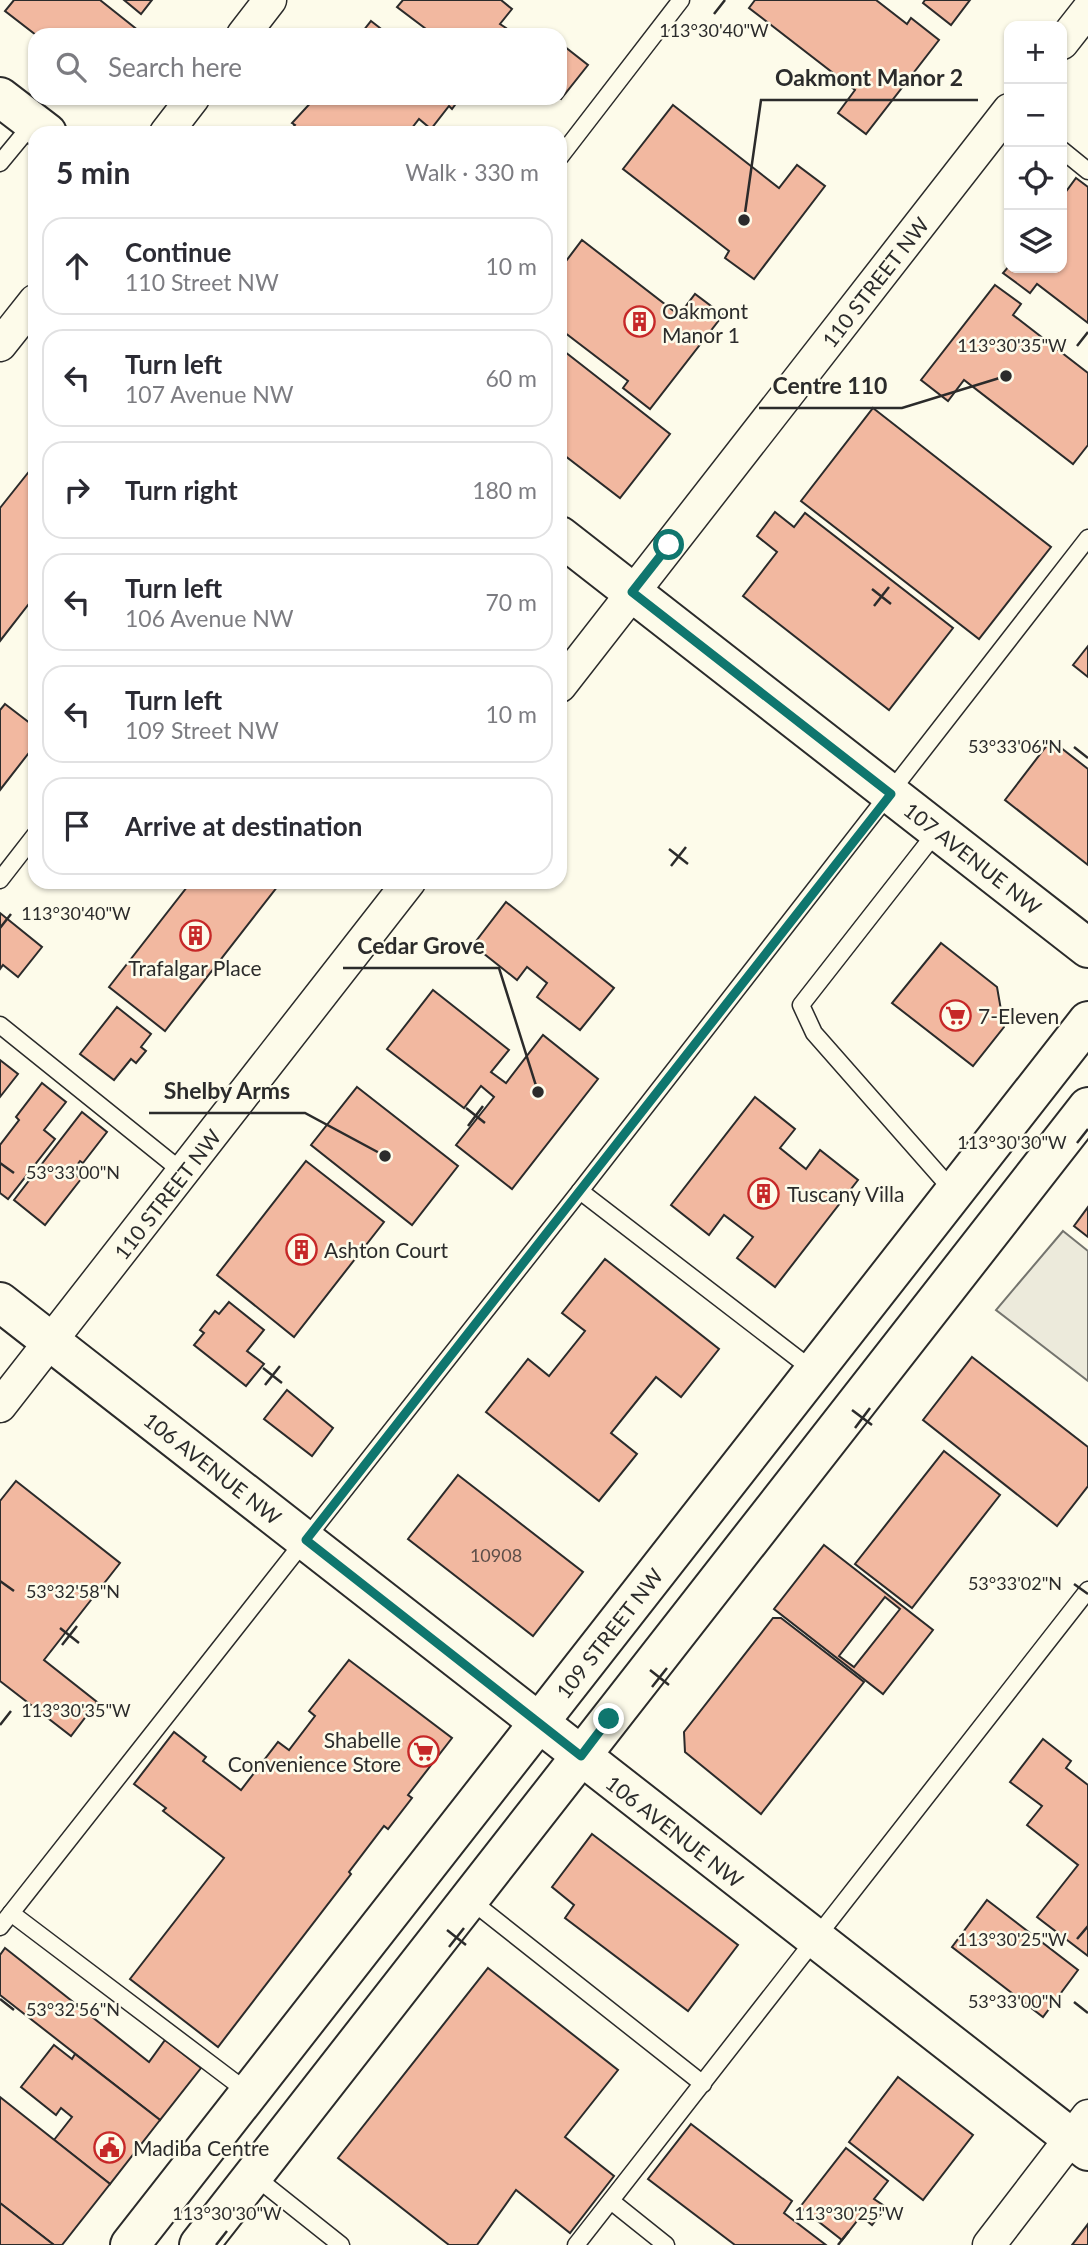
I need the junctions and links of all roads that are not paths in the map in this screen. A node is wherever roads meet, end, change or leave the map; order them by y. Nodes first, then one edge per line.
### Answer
1 (270, 0) edge
2 (681, 0) edge
3 (1088, 10) edge
4 (248, 28) edge
5 (1067, 37) edge
6 (0, 97) edge
7 (188, 105) edge
8 (1004, 116) edge
9 (37, 126) edge
10 (171, 126) edge
11 (28, 138) edge
12 (567, 148) edge
13 (1067, 154) edge
14 (0, 163) edge
15 (1088, 171) edge
16 (28, 310) edge
17 (0, 345) edge
18 (1088, 538) edge
19 (567, 541) edge
20 (632, 592) junction
21 (567, 677) edge
22 (891, 794) junction
23 (938, 830) junction
24 (28, 844) edge
25 (0, 880) edge
26 (404, 889) edge
27 (1088, 948) edge
28 (1088, 1021) edge
29 (0, 1025) edge
30 (1088, 1107) edge
31 (184, 1173) junction
32 (580, 1191) junction
33 (954, 1192) junction
34 (0, 1302) edge
35 (50, 1342) junction
36 (814, 1371) junction
37 (0, 1406) edge
38 (306, 1540) junction
39 (1088, 1590) edge
40 (539, 1722) junction
41 (581, 1756) junction
42 (469, 1899) junction
43 (11, 1913) junction
44 (0, 1927) edge
45 (817, 1941) junction
46 (703, 2084) junction
47 (248, 2093) junction
48 (1082, 2135) edge
49 (253, 2175) junction
50 (611, 2201) junction
51 (130, 2245) edge
52 (199, 2245) edge
53 (341, 2245) edge
54 (576, 2245) edge
55 (666, 2245) edge
56 (989, 2245) edge

1 - 4 street
2 - 12 lane
3 - 5 street
6 - 9 main road
7 - 10 street
8 - 20 street, 110 STREET NW
11 - 14 lane
13 - 15 lane
16 - 17 street
18 - 22 lane
19 - 20 main road, 107 AVENUE NW
20 - 21 street, 110 STREET NW
20 - 22 main road, 107 AVENUE NW
22 - 23 main road, 107 AVENUE NW
22 - 32 lane
23 - 27 main road, 107 AVENUE NW
23 - 33 lane
24 - 25 lane
26 - 31 street, 110 STREET NW
28 - 33 main road, 109 STREET NW
29 - 31 lane
30 - 41 main road
31 - 35 street, 110 STREET NW
32 - 36 lane
32 - 38 lane
33 - 36 main road, 109 STREET NW
34 - 35 main road, 106 AVENUE NW
35 - 37 street, 110 STREET NW
35 - 38 main road, 106 AVENUE NW
36 - 40 main road, 109 STREET NW
38 - 40 main road, 106 AVENUE NW
38 - 43 lane
39 - 45 lane
40 - 41 main road, 106 AVENUE NW
40 - 47 main road, 109 STREET NW
41 - 42 main road
41 - 45 main road, 106 AVENUE NW
42 - 46 lane
42 - 49 main road
43 - 44 lane
43 - 47 lane
45 - 46 lane
45 - 48 main road, 106 AVENUE NW
46 - 50 lane
47 - 51 main road, 109 STREET NW
48 - 56 street
49 - 52 main road
49 - 53 lane
50 - 54 lane
50 - 55 lane

